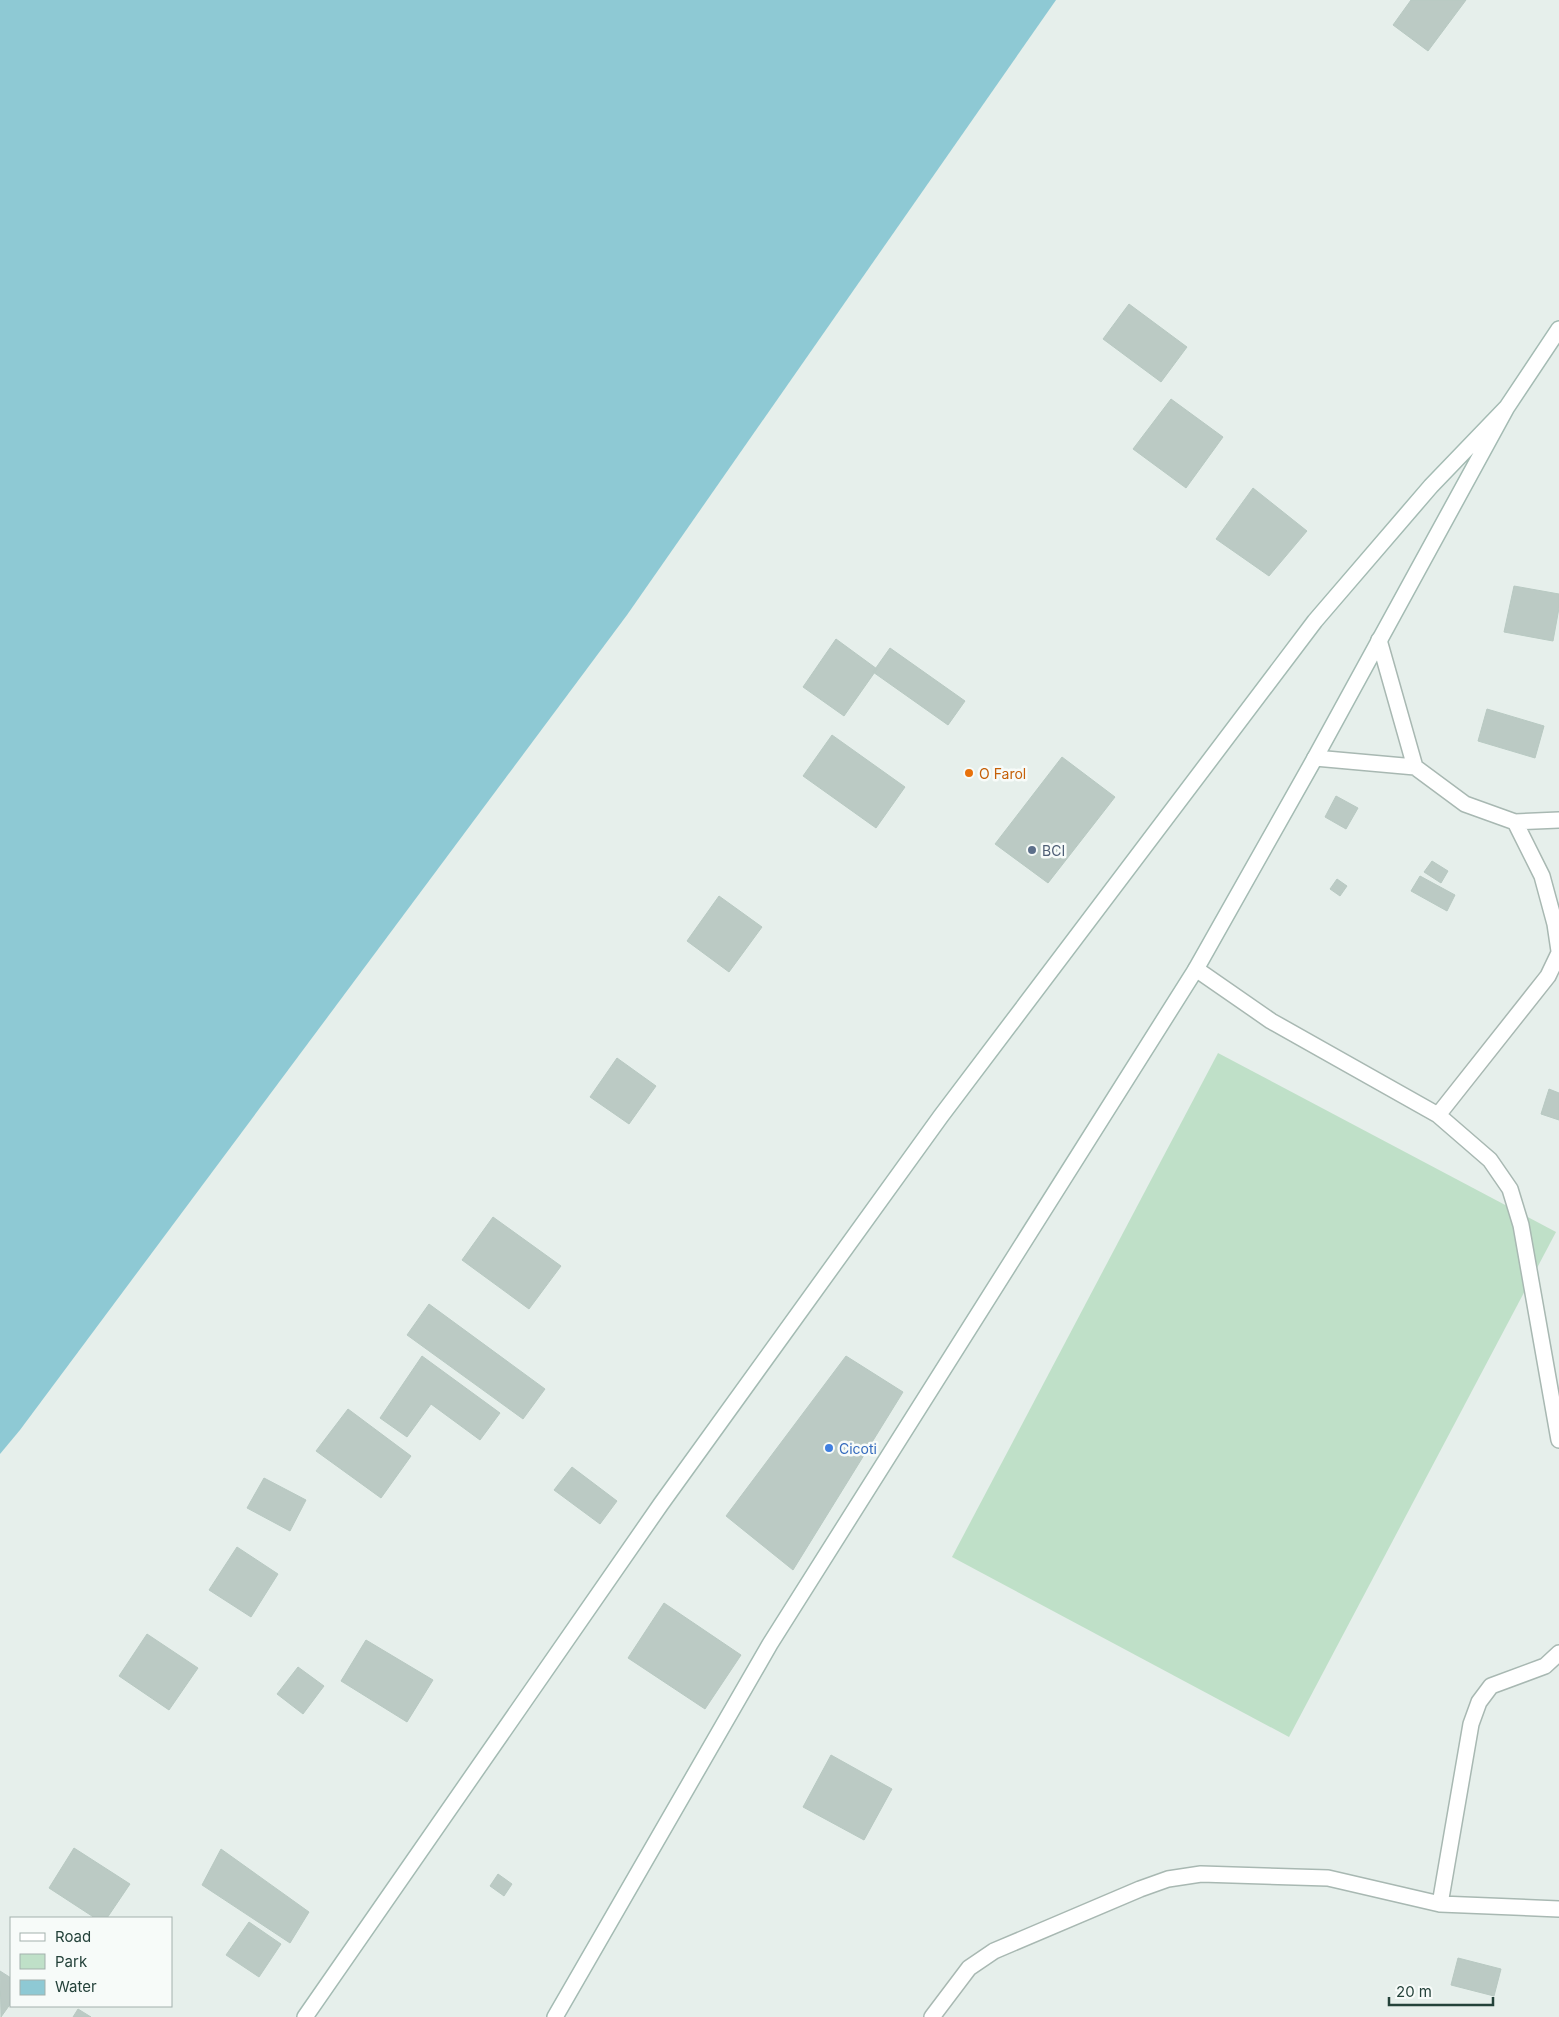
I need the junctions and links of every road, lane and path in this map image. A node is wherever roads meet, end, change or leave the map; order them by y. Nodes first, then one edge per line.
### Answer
1 (1559, 329) edge
2 (1507, 407) junction
3 (1379, 640) junction
4 (1315, 758) junction
5 (1415, 768) junction
6 (1559, 820) edge
7 (1515, 822) junction
8 (1559, 952) edge
9 (1196, 969) junction
10 (1438, 1115) junction
11 (1559, 1440) edge
12 (1559, 1653) edge
13 (1440, 1904) junction
14 (1559, 1909) edge
15 (305, 2017) edge
16 (555, 2017) edge
17 (932, 2017) edge

1 - 2 street
2 - 3 street
2 - 15 street
3 - 4 street
3 - 5 street
4 - 5 street
4 - 9 street
5 - 7 street
6 - 7 street
7 - 8 street
8 - 10 street
9 - 10 street
9 - 16 street
10 - 11 street
12 - 13 street
13 - 14 street
13 - 17 street

